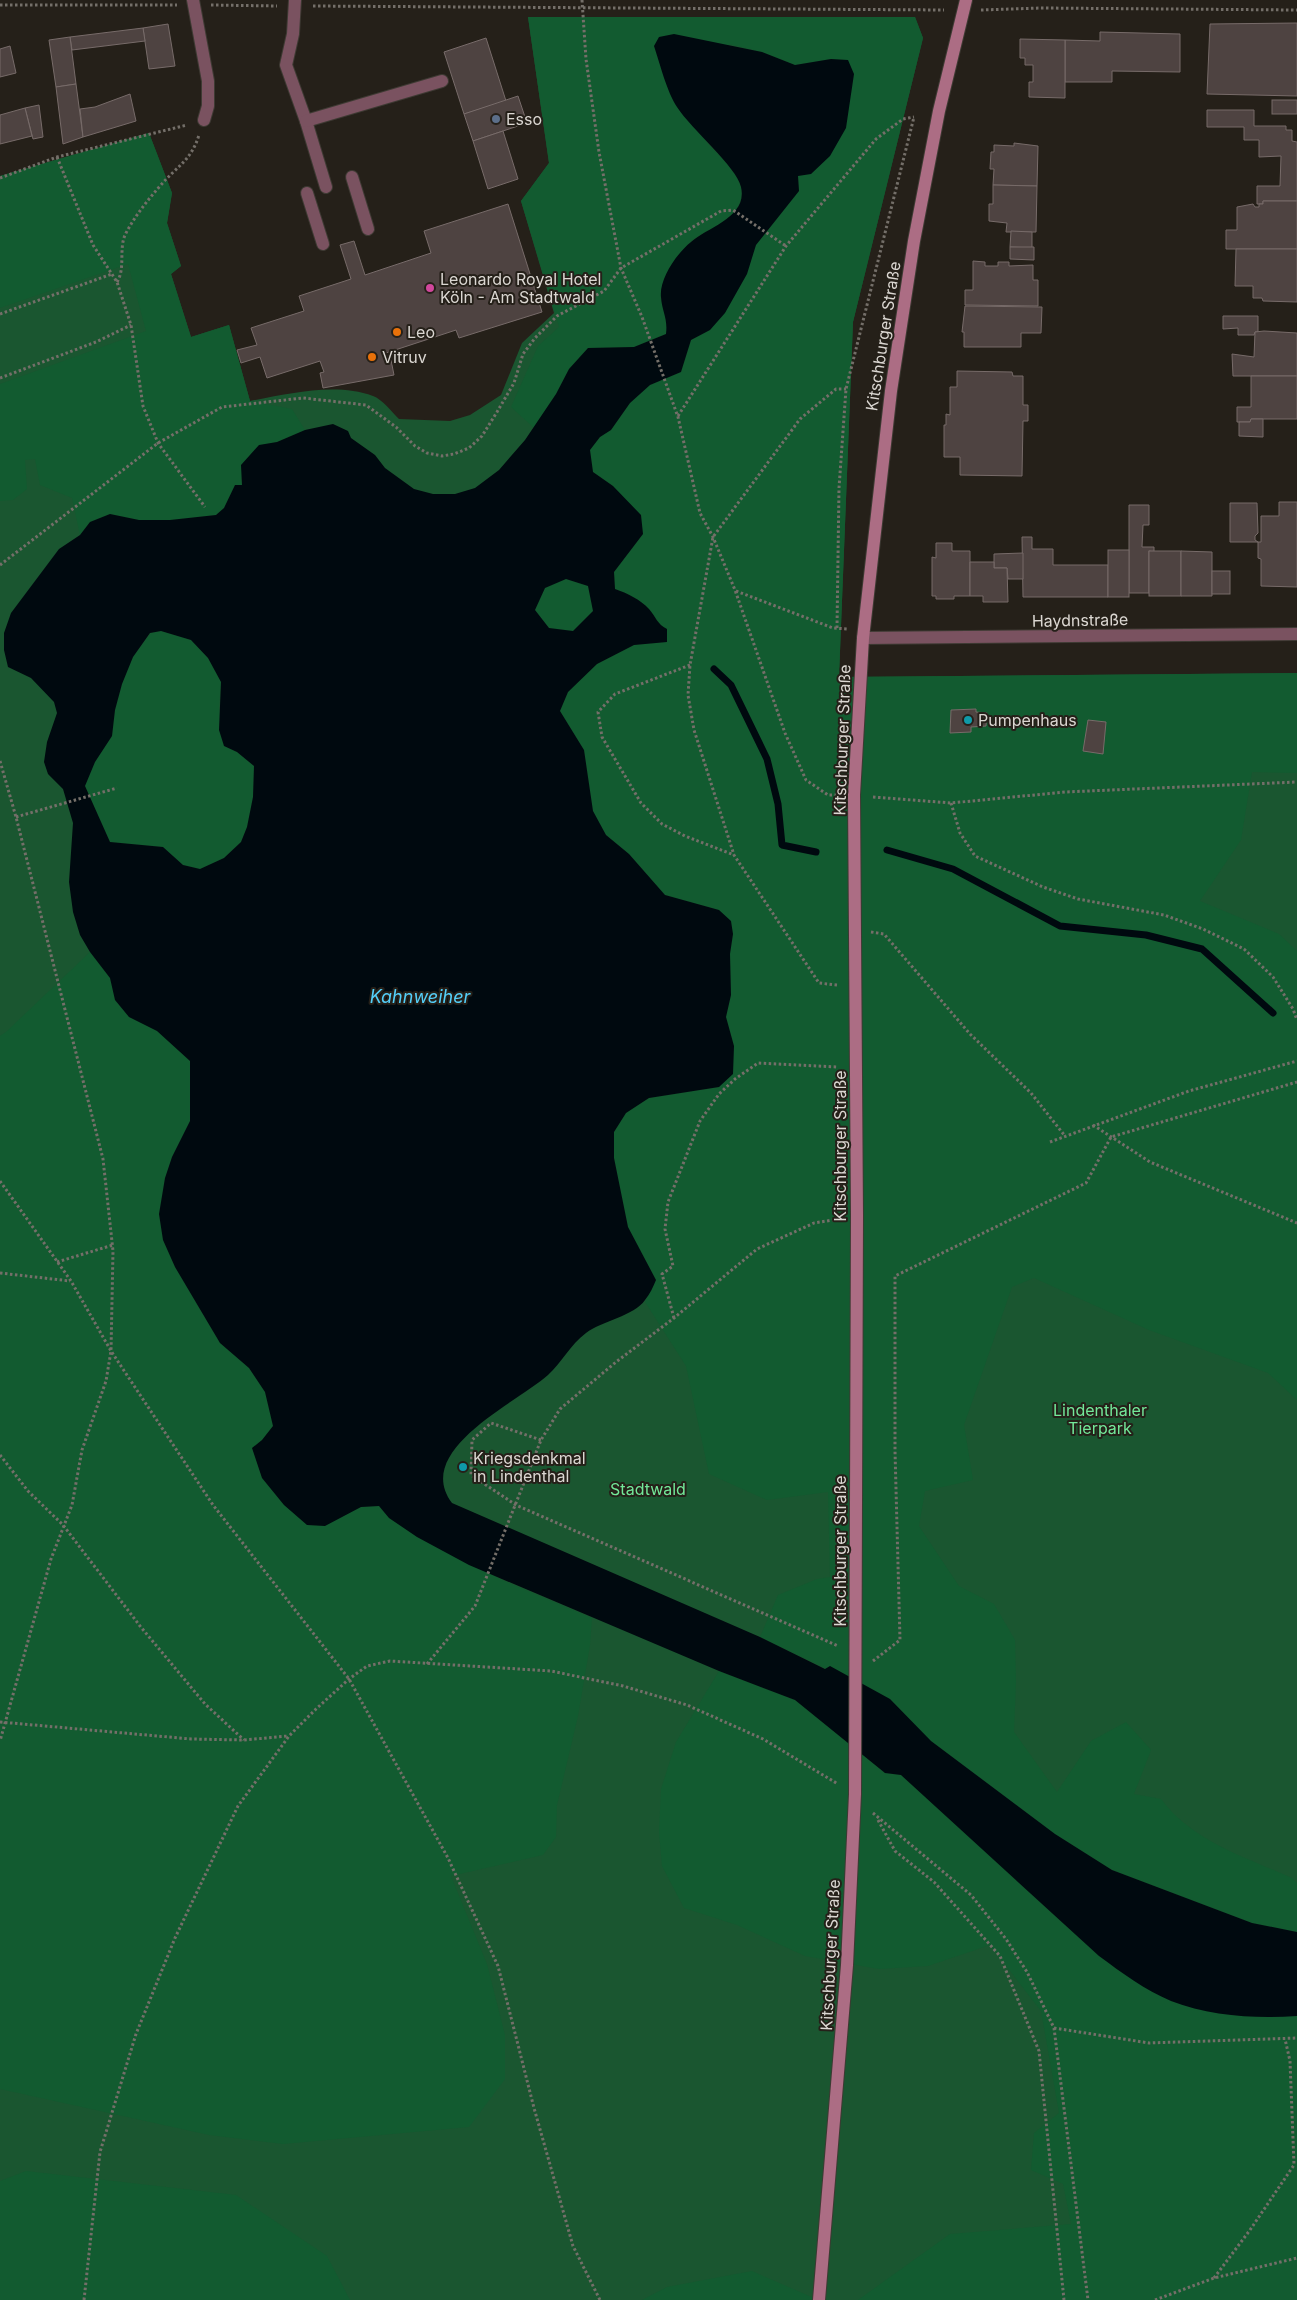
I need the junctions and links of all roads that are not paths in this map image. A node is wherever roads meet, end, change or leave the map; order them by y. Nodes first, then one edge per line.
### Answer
1 (193, 2) edge
2 (294, 3) edge
3 (965, 5) edge
4 (442, 81) dead end
5 (204, 120) road end
6 (306, 121) junction
7 (352, 177) dead end
8 (326, 186) dead end
9 (307, 193) dead end
10 (368, 229) dead end
11 (323, 244) dead end
12 (864, 634) junction
13 (1297, 634) edge
14 (820, 2300) edge

1 - 5 street
2 - 6 street
3 - 12 street, Kitschburger Straße
4 - 6 street
6 - 8 street
7 - 10 street
9 - 11 street
12 - 13 street, Haydnstraße
12 - 14 street, Kitschburger Straße

